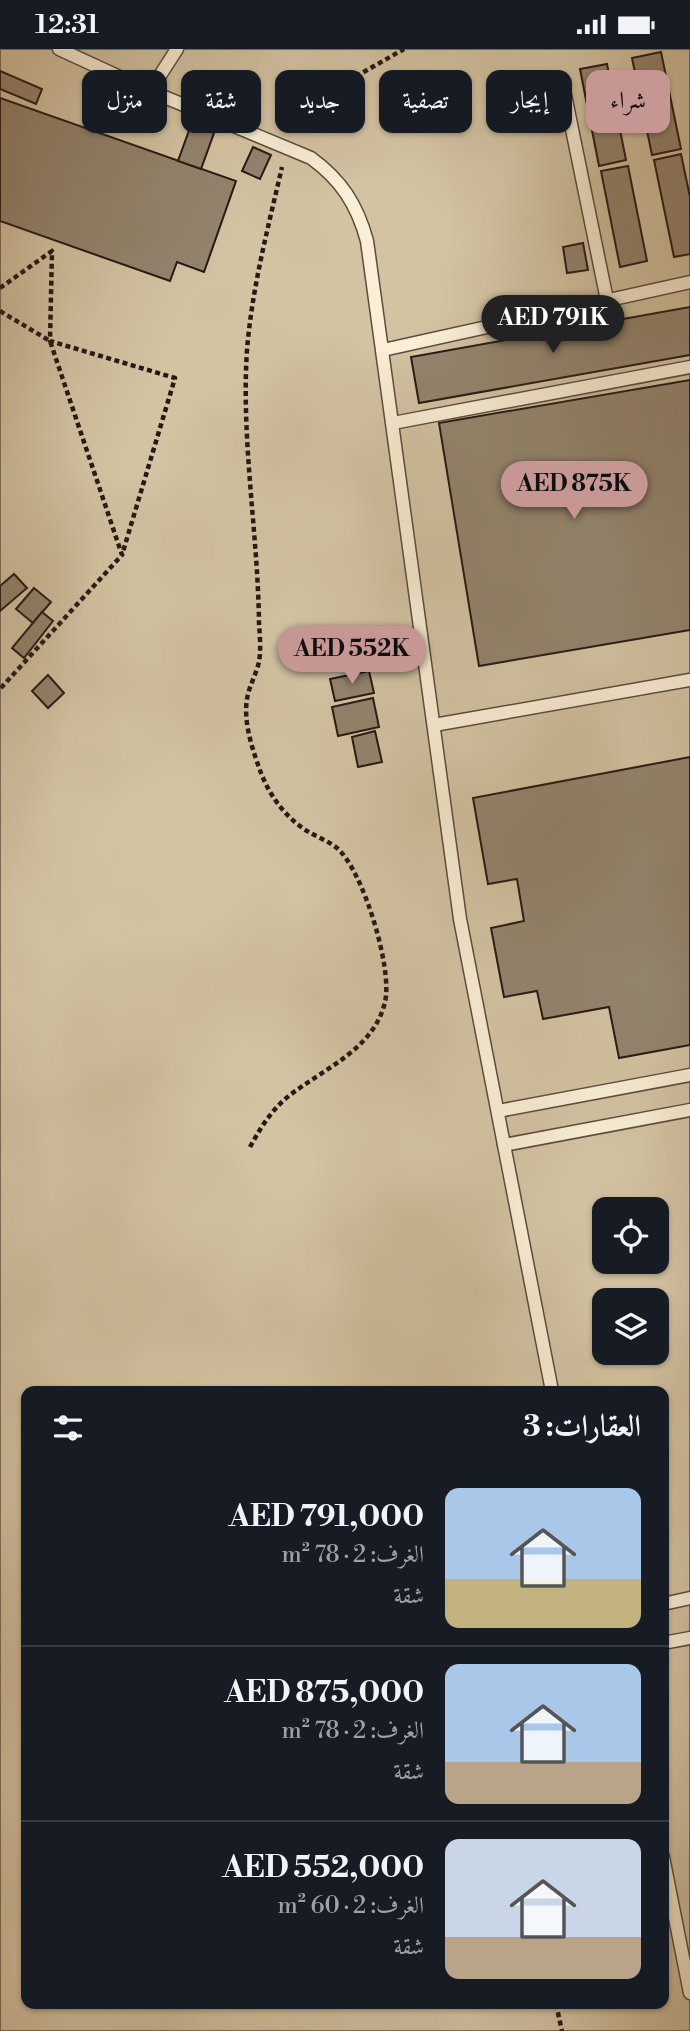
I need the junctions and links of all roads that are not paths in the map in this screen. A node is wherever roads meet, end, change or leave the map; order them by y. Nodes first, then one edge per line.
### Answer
1 (59, 49) edge
2 (177, 49) edge
3 (104, 70) edge
4 (163, 70) edge
5 (167, 98) edge
6 (572, 129) edge
7 (690, 282) edge
8 (607, 300) junction
9 (383, 350) junction
10 (690, 367) edge
11 (393, 423) junction
12 (690, 680) edge
13 (434, 725) junction
14 (690, 1075) edge
15 (690, 1110) edge
16 (498, 1111) junction
17 (504, 1145) junction
18 (551, 1386) edge
19 (690, 1598) edge
20 (669, 1603) edge
21 (690, 1638) edge
22 (669, 1642) edge
23 (669, 1887) edge
24 (690, 1993) edge

1 - 3 lane
2 - 4 lane
5 - 9 lane
6 - 8 lane
7 - 8 lane
8 - 9 lane
9 - 11 lane
10 - 11 lane
11 - 13 lane
12 - 13 lane
13 - 16 lane
14 - 16 lane
15 - 17 lane
16 - 17 lane
17 - 18 lane
19 - 20 lane
21 - 22 lane
23 - 24 lane

